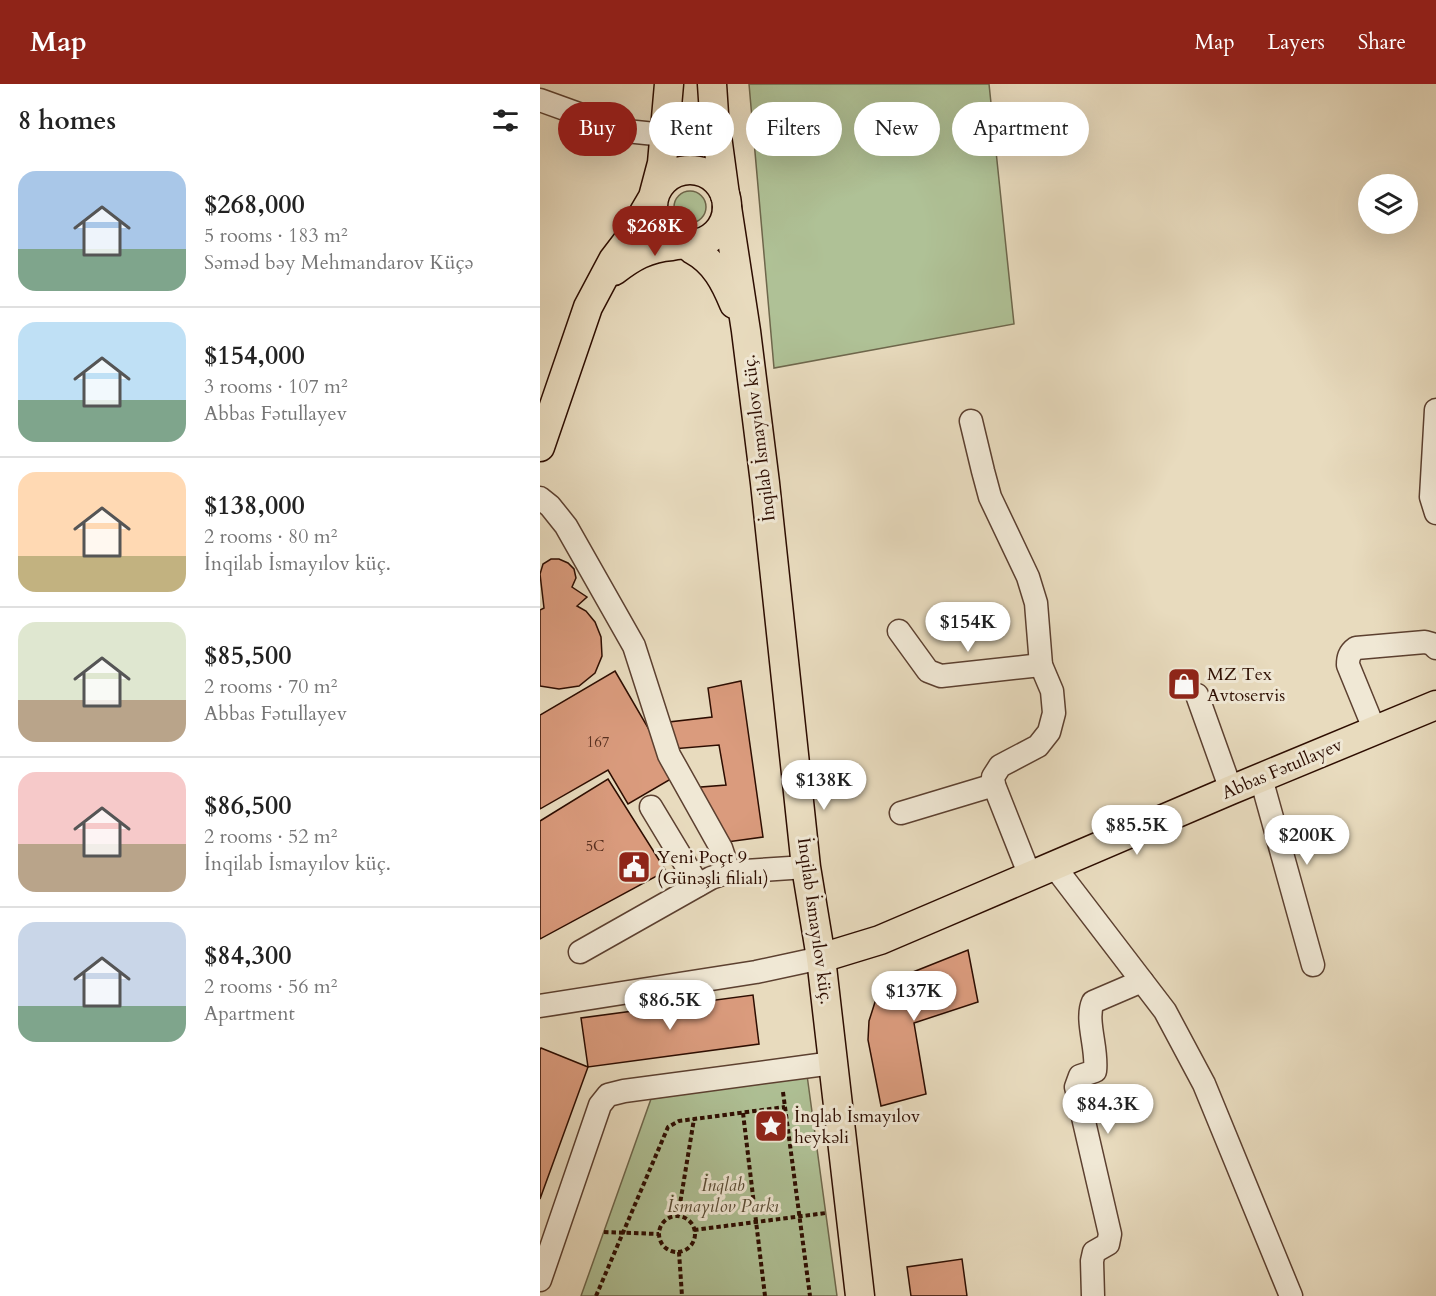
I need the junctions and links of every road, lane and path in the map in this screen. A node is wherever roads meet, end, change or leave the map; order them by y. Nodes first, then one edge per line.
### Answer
1 (669, 84) edge
2 (712, 84) edge
3 (540, 100) edge
4 (668, 102) edge
5 (649, 133) edge
6 (663, 156) edge
7 (653, 197) junction
8 (726, 201) junction
9 (685, 245) junction
10 (601, 281) junction
11 (746, 331) junction
12 (1436, 410) edge
13 (971, 421) dead end
14 (540, 447) edge
15 (540, 498) edge
16 (1436, 513) edge
17 (898, 631) dead end
18 (1436, 648) edge
19 (1041, 666) junction
20 (1197, 695) dead end
21 (1436, 705) edge
22 (1375, 731) junction
23 (1261, 778) junction
24 (994, 785) junction
25 (1231, 790) junction
26 (651, 807) dead end
27 (901, 813) dead end
28 (806, 867) junction
29 (1042, 871) junction
30 (729, 872) junction
31 (698, 885) junction
32 (580, 952) dead end
33 (821, 958) junction
34 (1313, 965) dead end
35 (1142, 981) junction
36 (540, 1006) edge
37 (833, 1063) junction
38 (782, 1089) dead end
39 (785, 1107) junction
40 (743, 1113) junction
41 (694, 1119) junction
42 (826, 1213) dead end
43 (678, 1216) junction
44 (800, 1217) junction
45 (756, 1222) junction
46 (694, 1230) junction
47 (604, 1232) dead end
48 (623, 1233) junction
49 (659, 1234) junction
50 (679, 1252) junction
51 (540, 1280) edge
52 (596, 1296) edge
53 (682, 1296) edge
54 (765, 1296) edge
55 (810, 1296) edge
56 (860, 1296) edge
57 (1093, 1296) edge
58 (1291, 1296) edge

1 - 4 main road
2 - 8 main road
3 - 5 street
6 - 7 main road
7 - 8 main road
7 - 9 main road
7 - 10 main road
8 - 9 main road
8 - 11 main road
9 - 10 main road
9 - 11 main road
10 - 14 main road
11 - 28 main road, İnqilab İsmayılov küç.
12 - 16 street
13 - 19 street
15 - 30 street
17 - 19 street
18 - 22 street
19 - 24 street
20 - 25 street
21 - 22 main road, Abbas Fətullayev
22 - 23 main road, Abbas Fətullayev
23 - 25 main road, Abbas Fətullayev
23 - 34 street
24 - 27 street
24 - 29 street
25 - 29 main road, Abbas Fətullayev
26 - 31 street
28 - 30 street
28 - 33 main road, İnqilab İsmayılov küç.
29 - 33 main road, Abbas Fətullayev
29 - 35 street
30 - 31 street
31 - 32 street
33 - 36 street
33 - 37 main road, İnqilab İsmayılov küç.
35 - 57 street
35 - 58 street
37 - 51 street
37 - 56 main road, İnqilab İsmayılov küç.
38 - 39 path
39 - 40 path
39 - 44 path
40 - 41 path
40 - 45 path
41 - 43 path
41 - 48 path
42 - 44 path
43 - 46 path
43 - 49 path
44 - 45 path
44 - 55 path
45 - 46 path
45 - 54 path
46 - 50 path
47 - 48 path
48 - 49 path
48 - 52 path
49 - 50 path
50 - 53 path

